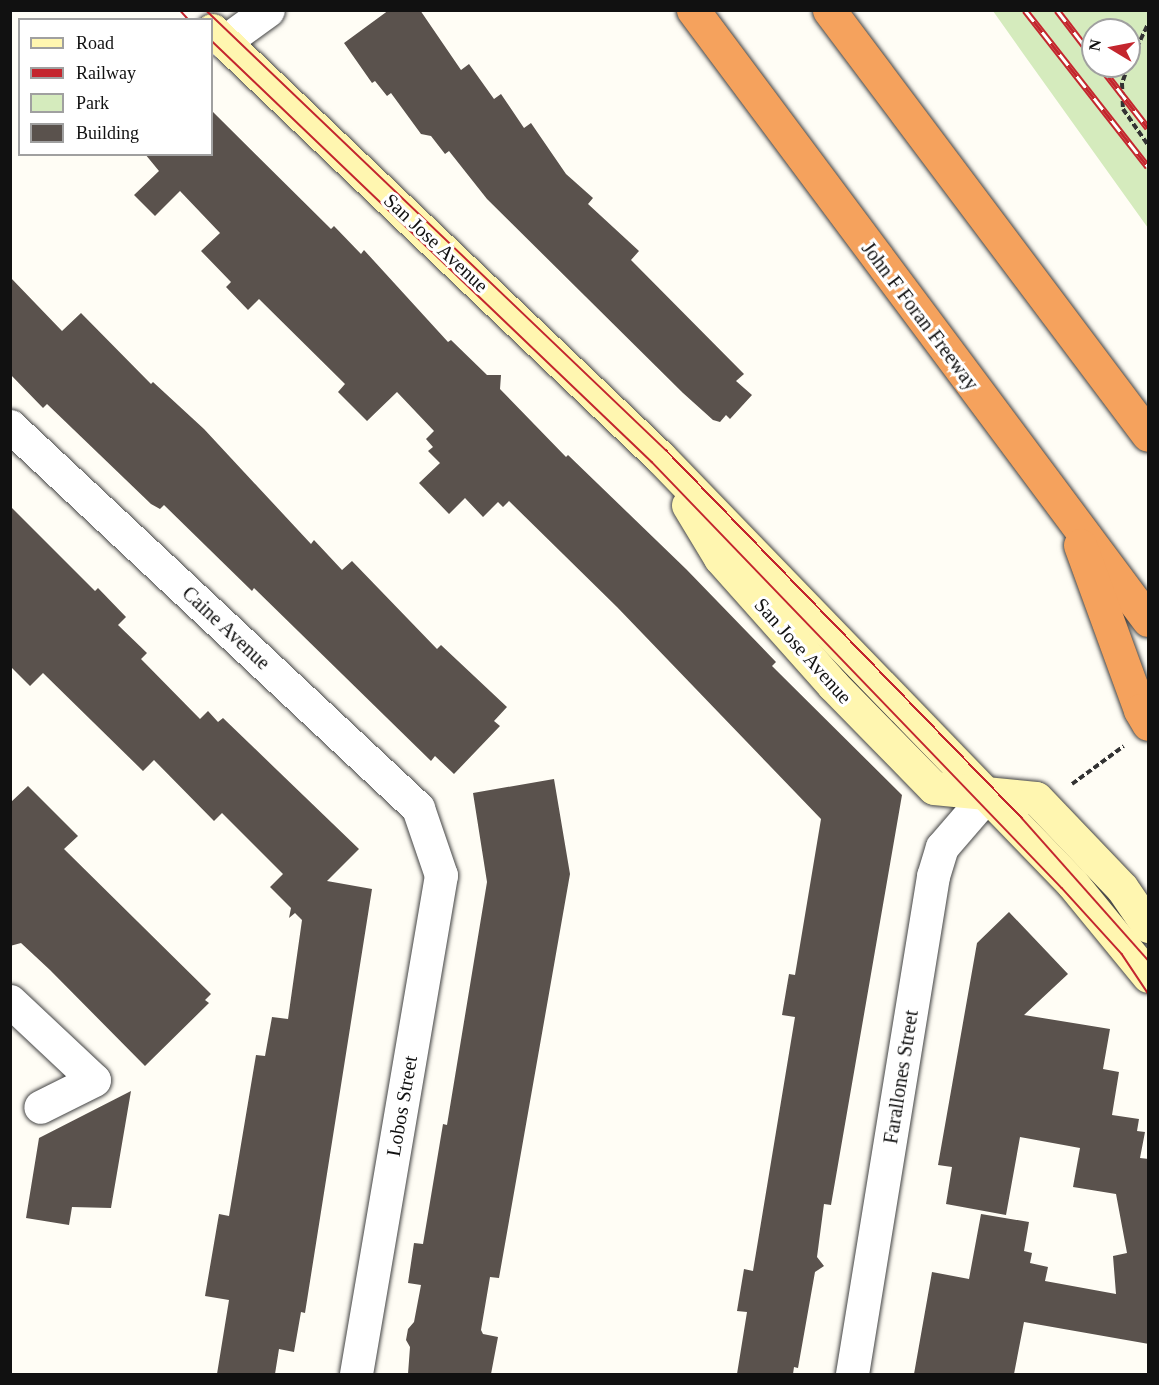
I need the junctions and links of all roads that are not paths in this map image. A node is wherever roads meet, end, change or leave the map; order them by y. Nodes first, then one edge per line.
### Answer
1 (268, 10) edge
2 (693, 10) edge
3 (829, 10) edge
4 (218, 36) edge
5 (10, 426) edge
6 (1149, 435) edge
7 (1069, 515) junction
8 (1149, 620) edge
9 (1140, 732) edge
10 (986, 796) junction
11 (428, 838) joint
12 (1149, 926) edge
13 (1149, 976) edge
14 (10, 1001) edge
15 (40, 1107) dead end
16 (356, 1374) edge
17 (852, 1374) edge

1 - 4 street
2 - 7 highway, John F Foran Freeway
3 - 6 highway
4 - 10 main road, San Jose Avenue
5 - 11 street, Caine Avenue
7 - 8 highway, John F Foran Freeway
7 - 9 highway
10 - 12 main road
10 - 13 main road, San Jose Avenue
10 - 17 street, Farallones Street
11 - 16 street, Lobos Street
14 - 15 street

